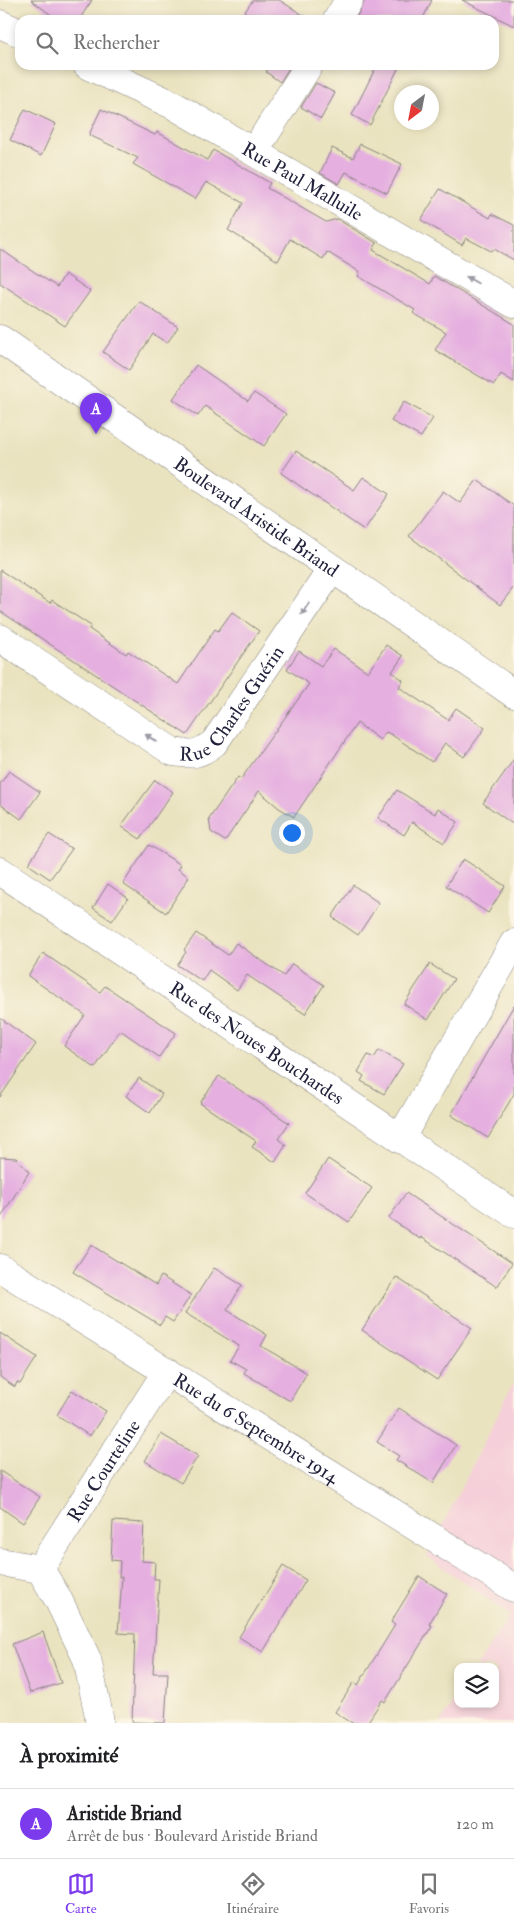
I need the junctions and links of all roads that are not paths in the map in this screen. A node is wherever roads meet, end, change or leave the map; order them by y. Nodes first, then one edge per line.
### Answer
1 (349, 0) edge
2 (340, 15) edge
3 (0, 24) edge
4 (15, 32) edge
5 (99, 70) edge
6 (306, 70) edge
7 (254, 152) junction
8 (514, 304) edge
9 (0, 339) edge
10 (332, 569) junction
11 (0, 638) edge
12 (514, 694) edge
13 (0, 871) edge
14 (514, 943) edge
15 (400, 1139) junction
16 (514, 1214) edge
17 (0, 1268) edge
18 (167, 1371) junction
19 (0, 1562) edge
20 (40, 1569) junction
21 (514, 1588) edge
22 (99, 1723) edge

1 - 2 street
3 - 4 street
5 - 7 street, Rue Paul Malluile
6 - 7 street
8 -> 7 street, Rue Paul Malluile
9 - 10 street, Boulevard Aristide Briand
10 -> 11 street, Rue Charles Guérin
10 - 12 street, Boulevard Aristide Briand
13 - 15 street, Rue des Noues Bouchardes
14 - 15 street
15 - 16 street, Rue des Noues Bouchardes
17 - 18 street, Rue du 6 Septembre 1914
18 - 20 street, Rue Courteline
18 - 21 street, Rue du 6 Septembre 1914
19 - 20 street
20 - 22 street

